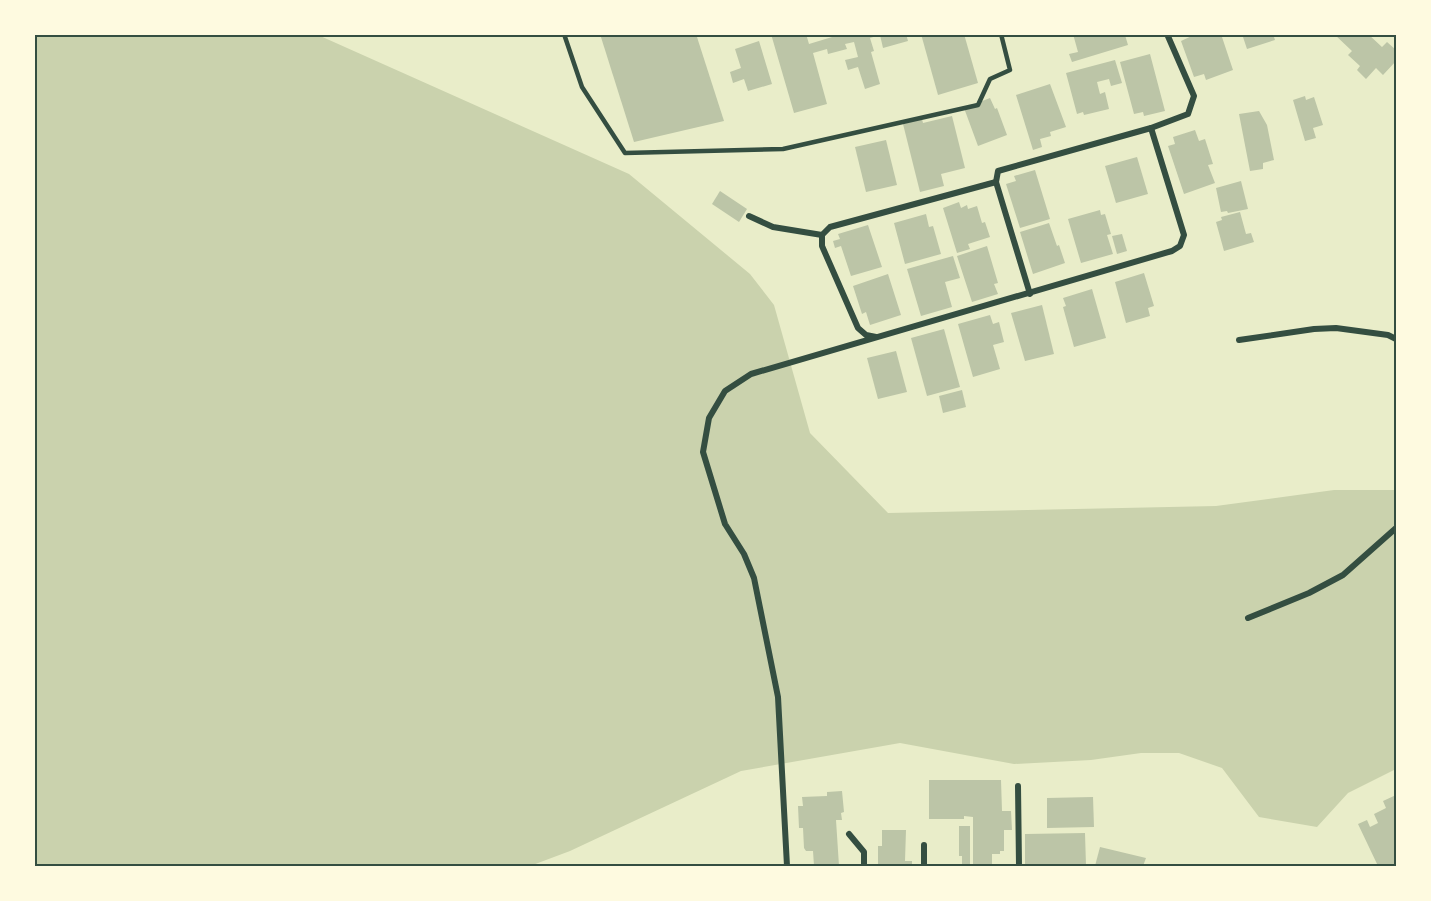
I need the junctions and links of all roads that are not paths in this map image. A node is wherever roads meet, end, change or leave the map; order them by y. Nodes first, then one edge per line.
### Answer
1 (564, 34) edge
2 (1001, 34) edge
3 (1167, 34) edge
4 (1151, 128) junction
5 (996, 182) junction
6 (749, 216) dead end
7 (822, 235) junction
8 (1030, 294) junction
9 (876, 337) junction
10 (1396, 339) edge
11 (1239, 340) dead end
12 (1396, 528) edge
13 (1248, 618) dead end
14 (1018, 786) dead end
15 (849, 834) dead end
16 (924, 845) dead end
17 (787, 867) edge
18 (864, 867) edge
19 (924, 867) edge
20 (1019, 867) edge

1 - 2 lane
3 - 4 street
4 - 5 street
4 - 8 street
5 - 7 street
5 - 8 street
6 - 7 street
7 - 9 street
8 - 9 street
9 - 17 street
10 - 11 street
12 - 13 street
14 - 20 street
15 - 18 street
16 - 19 street

